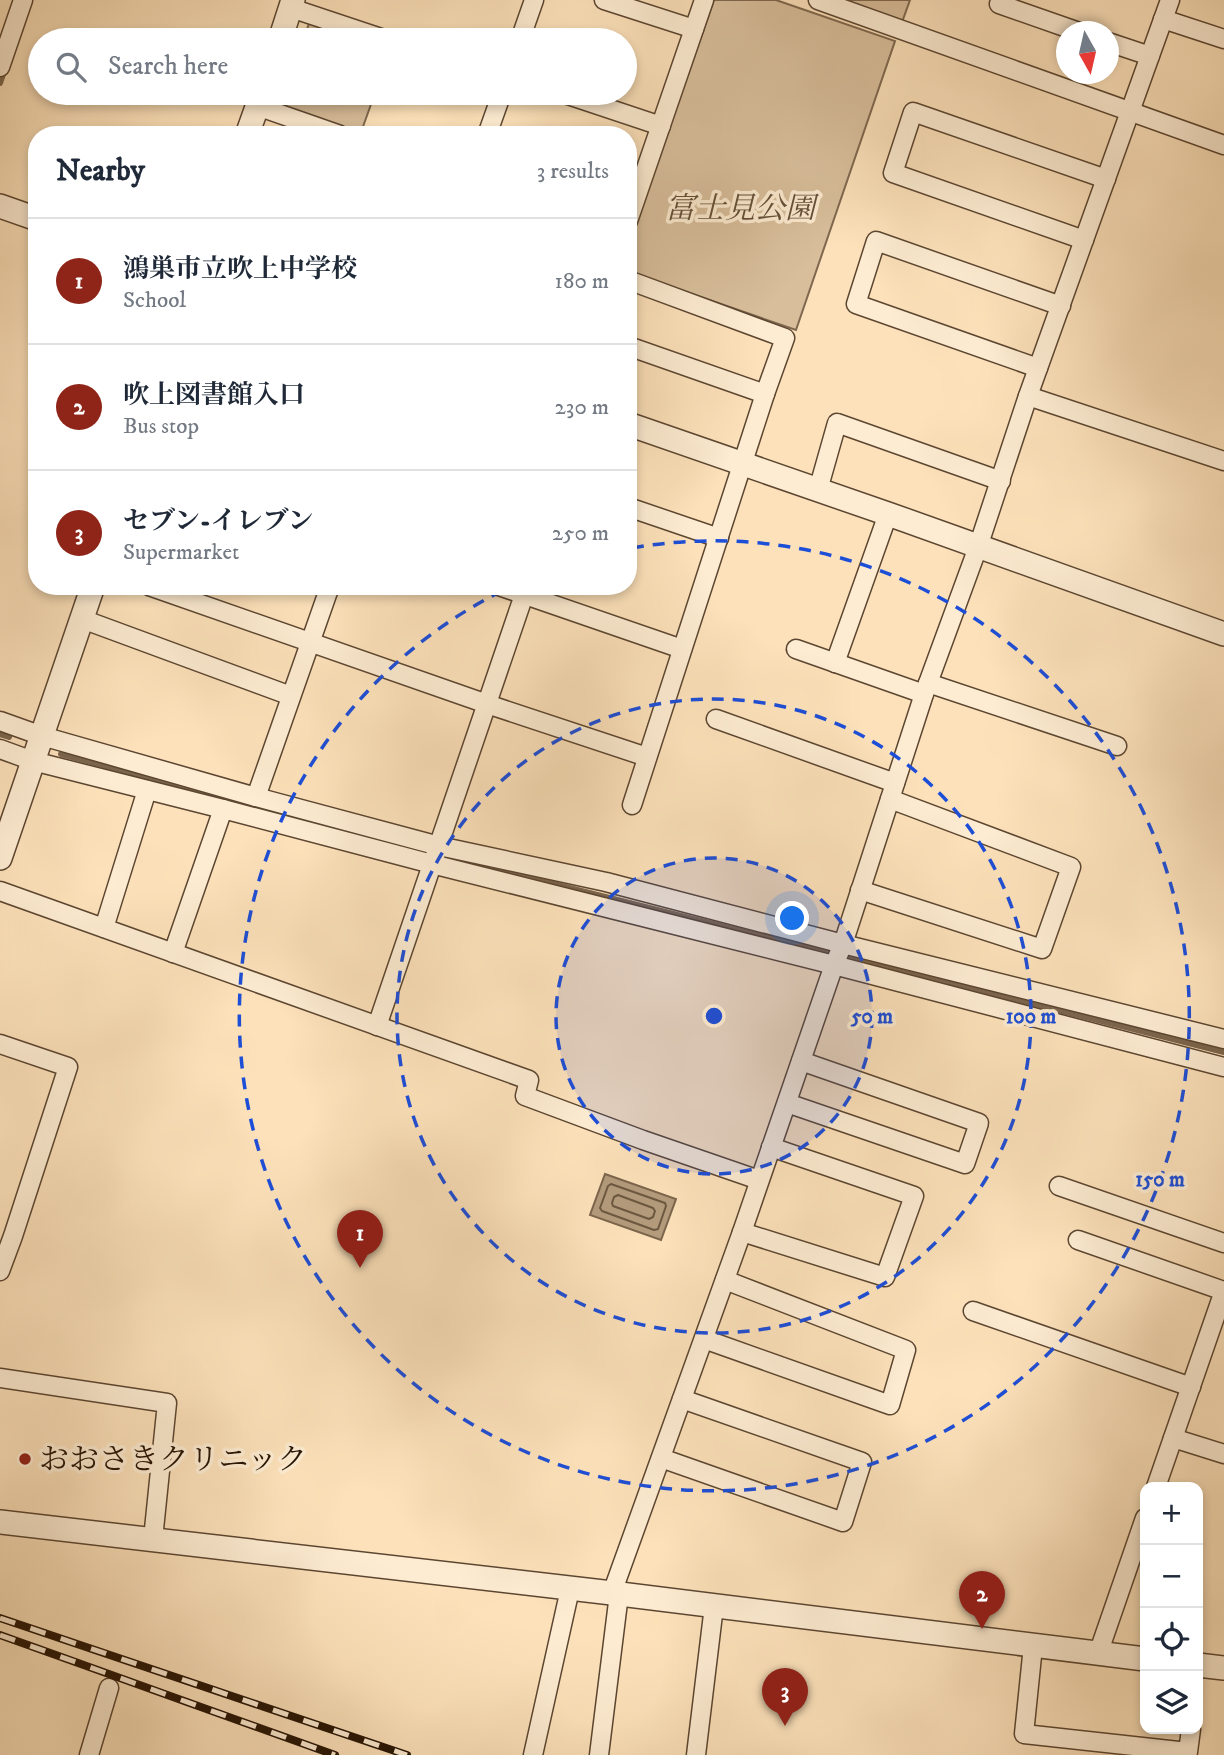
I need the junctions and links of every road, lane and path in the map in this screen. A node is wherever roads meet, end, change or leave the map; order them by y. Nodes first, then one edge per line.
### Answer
1 (23, 0) edge
2 (534, 0) edge
3 (604, 0) edge
4 (704, 0) edge
5 (818, 0) edge
6 (1170, 0) edge
7 (292, 4) edge
8 (999, 4) dead end
9 (1163, 19) junction
10 (1056, 24) edge
11 (284, 28) edge
12 (355, 28) edge
13 (524, 28) edge
14 (694, 29) junction
15 (1224, 38) edge
16 (1119, 46) edge
17 (1150, 56) junction
18 (0, 67) edge
19 (257, 105) edge
20 (272, 105) edge
21 (498, 105) edge
22 (598, 105) edge
23 (1131, 112) junction
24 (250, 126) edge
25 (320, 126) edge
26 (490, 126) edge
27 (661, 126) junction
28 (1224, 145) edge
29 (1106, 180) junction
30 (637, 196) edge
31 (0, 206) edge
32 (28, 216) edge
33 (1084, 240) junction
34 (637, 283) edge
35 (1060, 306) junction
36 (637, 349) edge
37 (1038, 368) junction
38 (765, 394) junction
39 (1028, 396) junction
40 (637, 428) edge
41 (1224, 461) edge
42 (743, 464) junction
43 (1001, 481) junction
44 (818, 490) junction
45 (637, 510) edge
46 (888, 514) junction
47 (719, 538) junction
48 (978, 547) junction
49 (90, 595) edge
50 (175, 595) edge
51 (327, 595) edge
52 (524, 595) edge
53 (536, 595) edge
54 (82, 619) junction
55 (1224, 634) edge
56 (310, 642) junction
57 (682, 649) junction
58 (796, 649) dead end
59 (835, 663) junction
60 (926, 688) junction
61 (291, 696) junction
62 (487, 705) junction
63 (716, 719) dead end
64 (0, 722) edge
65 (42, 736) junction
66 (1117, 746) dead end
67 (0, 749) edge
68 (647, 757) junction
69 (33, 761) junction
70 (147, 790) junction
71 (892, 791) junction
72 (256, 797) junction
73 (632, 804) dead end
74 (223, 809) junction
75 (439, 846) junction
76 (0, 858) edge
77 (432, 864) junction
78 (860, 890) junction
79 (0, 891) edge
80 (104, 928) junction
81 (843, 944) junction
82 (173, 953) junction
83 (834, 965) junction
84 (377, 1026) junction
85 (1224, 1039) edge
86 (0, 1044) edge
87 (801, 1060) junction
88 (1224, 1067) edge
89 (787, 1103) junction
90 (771, 1147) junction
91 (759, 1180) junction
92 (1059, 1186) dead end
93 (742, 1232) junction
94 (1079, 1240) dead end
95 (1224, 1243) edge
96 (0, 1270) edge
97 (725, 1280) junction
98 (973, 1311) dead end
99 (704, 1339) junction
100 (0, 1378) edge
101 (1191, 1387) junction
102 (682, 1399) junction
103 (1173, 1438) junction
104 (1224, 1454) edge
105 (661, 1458) junction
106 (1158, 1482) edge
107 (0, 1522) edge
108 (1140, 1532) edge
109 (153, 1539) junction
110 (570, 1588) junction
111 (615, 1594) junction
112 (714, 1606) junction
113 (1033, 1646) junction
114 (1098, 1654) junction
115 (1140, 1658) edge
116 (1203, 1668) edge
117 (1224, 1668) edge
118 (109, 1688) dead end
119 (1190, 1734) edge
120 (89, 1755) edge
121 (533, 1755) edge
122 (600, 1755) edge
123 (696, 1755) edge

1 - 18 street
2 - 13 street
3 - 14 street
4 - 14 street
5 - 23 street
6 - 9 street
7 - 11 street
7 - 12 street
8 - 10 street
9 - 15 street
9 - 17 street
14 - 27 street
16 - 17 street
17 - 23 street
19 - 24 street
20 - 25 street
21 - 26 street
22 - 27 street
23 - 28 street
23 - 29 street
27 - 30 street
29 - 33 street
29 - 33 street
31 - 32 street
33 - 35 street
34 - 38 street
35 - 37 street
35 - 37 street
36 - 38 street
37 - 39 street
38 - 42 street
39 - 41 street
39 - 43 street
40 - 42 street
42 - 44 street
42 - 47 street
43 - 44 street
43 - 48 street
44 - 46 street
45 - 47 street
46 - 48 street
46 - 59 street
47 - 57 street
48 - 55 street
48 - 60 street
49 - 54 street
50 - 56 street
51 - 56 street
52 - 62 street
53 - 57 street
54 - 61 street
54 - 65 street
56 - 61 street
56 - 62 street
57 - 68 street
58 - 59 street
59 - 60 street
60 - 66 street
60 - 71 street
61 - 72 street
62 - 68 street
62 - 75 street
63 - 71 street
64 - 65 street
65 - 69 street
65 - 72 street
67 - 69 street
68 - 73 street
69 - 70 street
69 - 76 street
70 - 74 street
70 - 80 street
71 - 78 street
71 - 78 street
72 - 75 street
74 - 77 street
74 - 82 street
75 - 77 street
75 - 81 street
77 - 83 street
77 - 84 street
78 - 81 street
79 - 80 street
80 - 82 street
81 - 83 street
81 - 85 street
82 - 84 street
83 - 87 street
83 - 88 street
84 - 91 street
86 - 96 street
87 - 89 street
87 - 89 street
89 - 90 street
90 - 91 street
90 - 93 street
91 - 93 street
92 - 95 street
93 - 97 street
94 - 101 street
97 - 99 street
97 - 99 street
98 - 101 street
99 - 102 street
100 - 109 street
101 - 103 street
102 - 105 street
102 - 105 street
103 - 104 street
103 - 106 street
105 - 111 street
107 - 109 street
108 - 114 street
109 - 110 street
110 - 111 street
110 - 121 street
111 - 112 street
111 - 122 street
112 - 113 street
112 - 123 street
113 - 114 street
113 - 119 street
114 - 115 street
116 - 117 street
118 - 120 street

